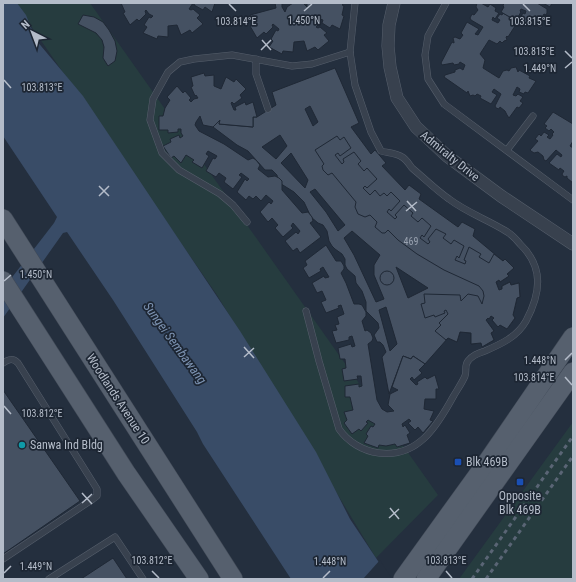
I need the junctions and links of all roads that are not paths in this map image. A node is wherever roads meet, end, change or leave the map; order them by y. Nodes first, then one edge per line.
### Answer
1 (355, 3) edge
2 (394, 3) edge
3 (446, 3) edge
4 (350, 52) junction
5 (256, 59) junction
6 (268, 109) dead end
7 (533, 116) dead end
8 (507, 150) junction
9 (573, 200) edge
10 (3, 219) edge
11 (247, 222) dead end
12 (573, 244) edge
13 (3, 281) edge
14 (306, 311) dead end
15 (573, 337) edge
16 (3, 363) edge
17 (573, 372) edge
18 (3, 559) edge
19 (429, 575) edge
20 (49, 579) edge
21 (143, 579) edge
22 (199, 579) edge
23 (233, 579) edge
24 (402, 579) edge

1 - 4 lane
2 - 12 street, Admiralty Drive
3 - 8 lane
4 - 5 lane
4 - 14 lane
5 - 6 lane
5 - 11 lane
7 - 8 lane
8 - 9 lane
10 - 23 main road, Woodlands Avenue 10
13 - 22 main road
15 - 24 main road
16 - 18 lane
17 - 19 main road
20 - 21 lane

